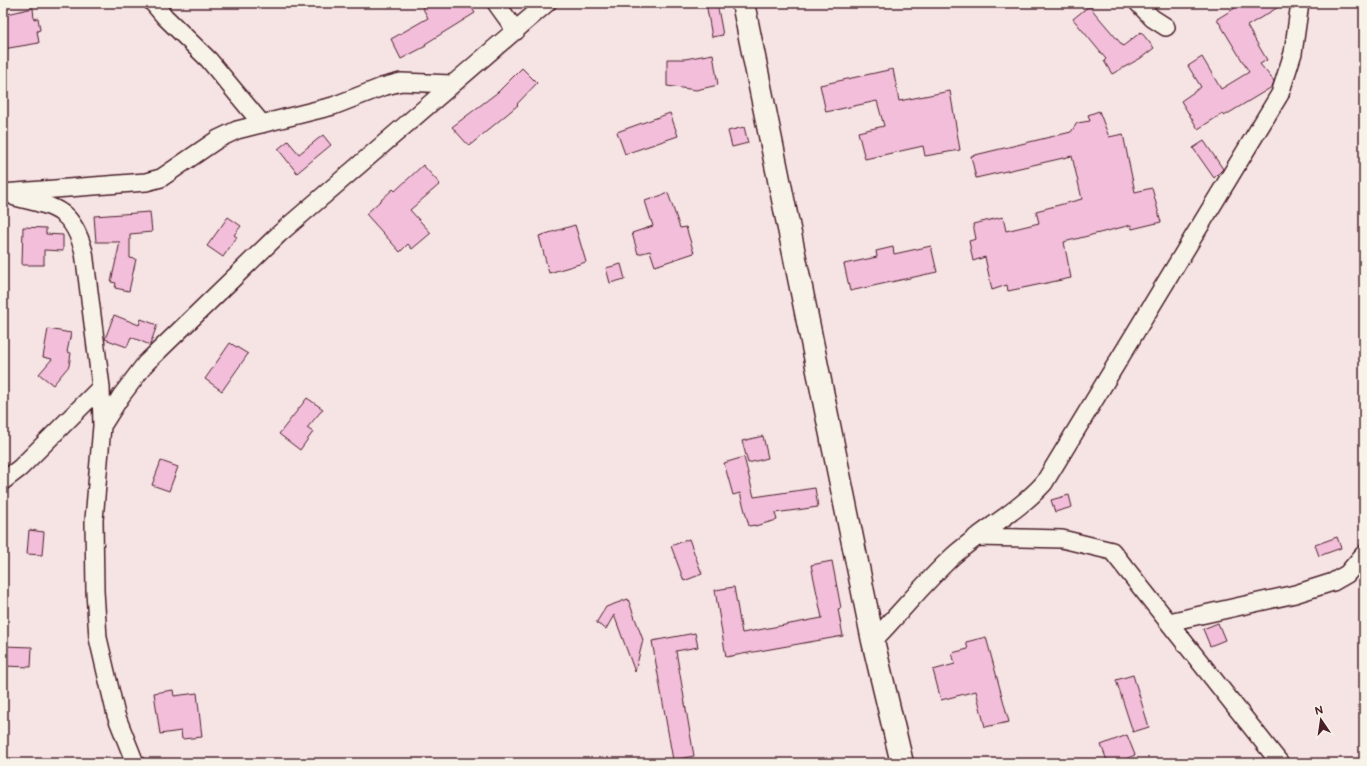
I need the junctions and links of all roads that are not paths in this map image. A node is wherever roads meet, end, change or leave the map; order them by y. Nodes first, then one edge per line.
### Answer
1 (153, 3) edge
2 (496, 3) edge
3 (547, 3) edge
4 (743, 3) edge
5 (1138, 3) edge
6 (1300, 3) edge
7 (1166, 27) dead end
8 (516, 31) junction
9 (452, 84) junction
10 (262, 124) junction
11 (3, 193) edge
12 (102, 387) junction
13 (102, 426) junction
14 (3, 481) edge
15 (976, 537) junction
16 (1364, 554) edge
17 (1169, 622) junction
18 (873, 641) junction
19 (135, 763) edge
20 (902, 763) edge
21 (1280, 763) edge

1 - 10 street
2 - 8 street
3 - 8 street
4 - 18 street
5 - 7 street
6 - 15 street
8 - 9 street
9 - 10 street
9 - 13 street
10 - 11 street
11 - 12 street
12 - 13 street
12 - 14 street
13 - 19 street
15 - 17 street
15 - 18 street
16 - 17 street
17 - 21 street
18 - 20 street

